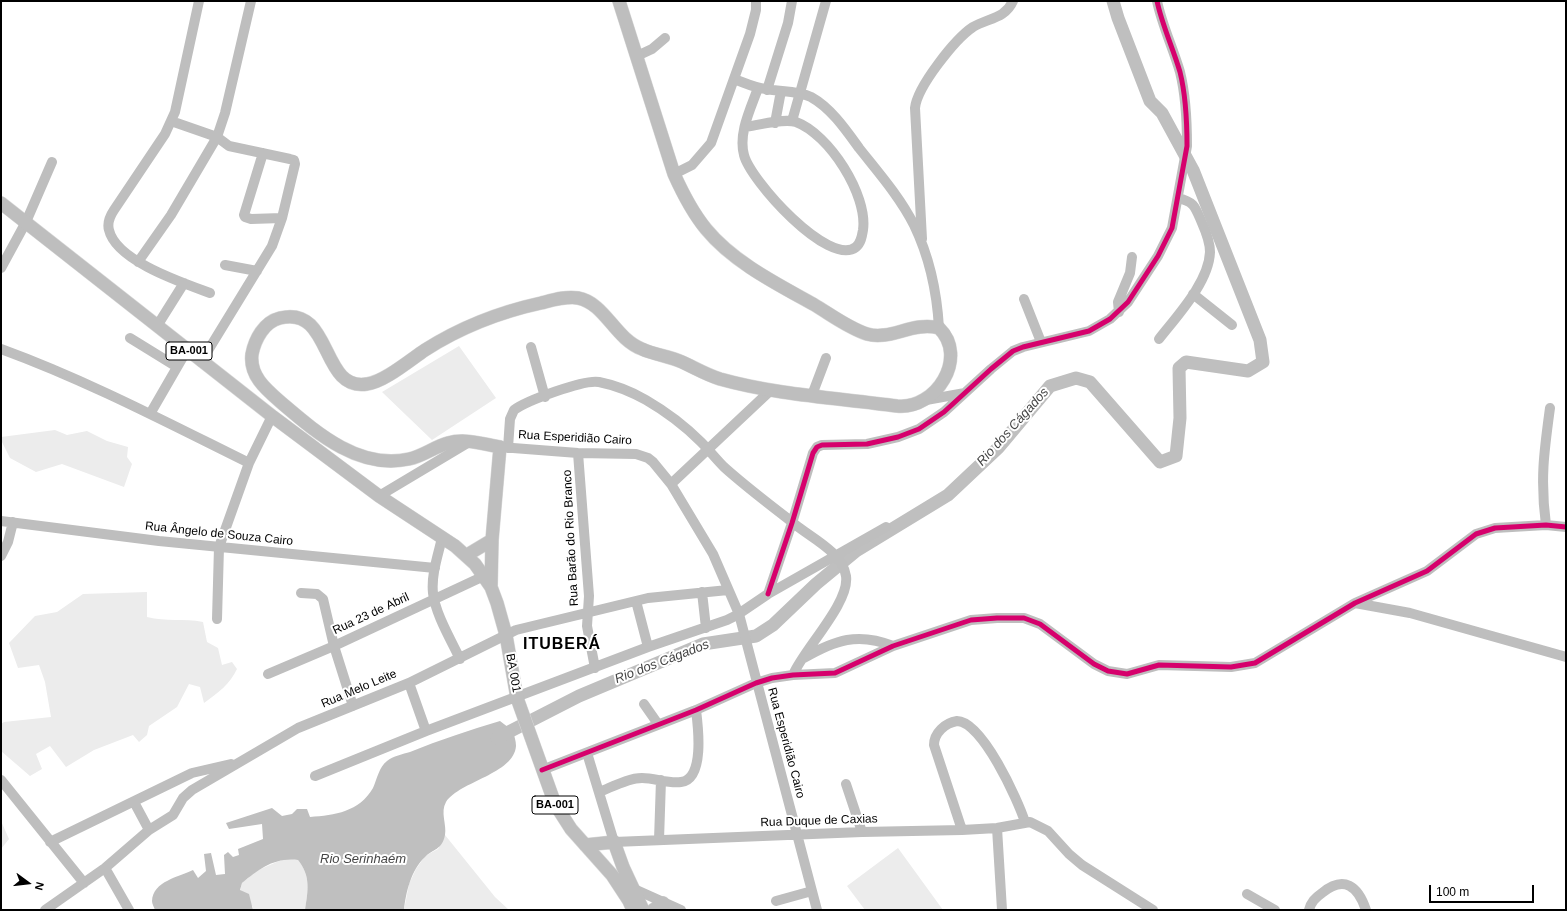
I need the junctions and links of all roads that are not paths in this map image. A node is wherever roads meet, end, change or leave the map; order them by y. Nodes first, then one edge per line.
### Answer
1 (199, 1) edge
2 (251, 1) edge
3 (619, 1) edge
4 (756, 1) edge
5 (796, 1) edge
6 (826, 1) edge
7 (1013, 1) edge
8 (1157, 1) edge
9 (665, 38) dead end
10 (637, 56) junction
11 (734, 79) junction
12 (762, 89) junction
13 (781, 91) junction
14 (799, 93) junction
15 (171, 121) junction
16 (792, 121) junction
17 (775, 123) junction
18 (745, 127) junction
19 (218, 137) junction
20 (263, 153) junction
21 (52, 162) dead end
22 (674, 174) junction
23 (1178, 198) junction
24 (1, 203) edge
25 (282, 218) junction
26 (26, 222) junction
27 (923, 245) junction
28 (1132, 257) dead end
29 (138, 262) junction
30 (225, 265) dead end
31 (1, 268) edge
32 (257, 271) junction
33 (184, 283) junction
34 (210, 293) dead end
35 (1193, 294) junction
36 (1024, 299) dead end
37 (1119, 312) junction
38 (1232, 325) dead end
39 (156, 326) junction
40 (938, 328) junction
41 (130, 338) dead end
42 (1159, 339) dead end
43 (1042, 342) junction
44 (531, 347) dead end
45 (1, 349) edge
46 (187, 350) junction
47 (826, 358) dead end
48 (201, 362) junction
49 (177, 367) junction
50 (771, 390) junction
51 (965, 393) junction
52 (812, 395) junction
53 (545, 397) junction
54 (926, 400) junction
55 (1550, 408) dead end
56 (150, 414) junction
57 (272, 416) junction
58 (471, 441) junction
59 (504, 447) junction
60 (707, 449) junction
61 (578, 453) junction
62 (249, 463) junction
63 (671, 484) junction
64 (379, 496) junction
65 (1, 521) edge
66 (13, 522) junction
67 (792, 523) junction
68 (1546, 525) junction
69 (886, 527) dead end
70 (1566, 527) edge
71 (442, 538) junction
72 (492, 540) junction
73 (219, 547) junction
74 (467, 555) junction
75 (1, 556) edge
76 (838, 557) junction
77 (435, 568) junction
78 (484, 576) junction
79 (491, 588) junction
80 (728, 590) junction
81 (702, 592) junction
82 (301, 594) dead end
83 (768, 594) junction
84 (434, 600) junction
85 (636, 601) junction
86 (1355, 603) junction
87 (588, 613) junction
88 (217, 619) dead end
89 (741, 619) junction
90 (706, 628) junction
91 (506, 635) junction
92 (334, 646) junction
93 (893, 646) junction
94 (648, 647) junction
95 (1566, 657) edge
96 (460, 659) junction
97 (798, 662) junction
98 (595, 668) junction
99 (268, 674) dead end
100 (793, 675) junction
101 (755, 680) junction
102 (409, 683) junction
103 (518, 700) junction
104 (644, 704) dead end
105 (353, 706) junction
106 (696, 710) junction
107 (658, 724) junction
108 (426, 731) junction
109 (587, 753) junction
110 (235, 764) junction
111 (540, 764) junction
112 (315, 776) dead end
113 (1, 780) edge
114 (661, 780) junction
115 (846, 784) dead end
116 (599, 792) junction
117 (134, 802) junction
118 (1025, 822) junction
119 (997, 828) junction
120 (149, 830) junction
121 (962, 830) junction
122 (862, 832) junction
123 (798, 835) junction
124 (659, 840) junction
125 (50, 842) junction
126 (614, 842) junction
127 (585, 845) junction
128 (105, 868) junction
129 (84, 883) junction
130 (632, 888) junction
131 (812, 891) junction
132 (1248, 894) dead end
133 (776, 901) dead end
134 (658, 906) edge
135 (45, 910) edge
136 (129, 910) edge
137 (633, 910) edge
138 (643, 910) edge
139 (681, 910) edge
140 (817, 910) edge
141 (1002, 910) edge
142 (1153, 910) edge
143 (1275, 910) edge
144 (1309, 910) edge
145 (1366, 910) edge

1 - 15 street
2 - 19 street
3 - 10 main road
4 - 11 street
5 - 12 street
6 - 14 street
7 - 27 street
8 - 23 street
9 - 10 street
10 - 22 main road
11 - 12 street
11 - 22 street
12 - 13 street
12 - 18 street
13 - 14 street
13 - 17 street
14 - 16 street
14 - 27 street
15 - 19 street
15 - 29 street
16 - 17 street
16 - 18 street
17 - 18 street
19 - 20 street
19 - 29 street
20 - 25 street
20 - 25 street
21 - 26 street
22 - 40 main road
23 - 35 street
23 - 37 street
24 - 26 main road, BA-001
25 - 32 street
26 - 31 street
26 - 39 main road, BA-001
27 - 40 street
28 - 37 street
29 - 33 street
30 - 32 street
32 - 48 street
33 - 34 street
33 - 39 street
35 - 38 street
35 - 42 street
36 - 43 street
37 - 43 street
39 - 46 main road, BA-001
40 - 54 main road
41 - 49 street
43 - 51 street
44 - 53 street
45 - 56 street
46 - 48 main road, BA-001
46 - 49 street
47 - 52 street
48 - 57 main road, BA-001
49 - 56 street
50 - 52 main road
50 - 58 main road
50 - 60 street
51 - 54 street
51 - 67 street
52 - 54 main road
53 - 59 street
53 - 60 street
55 - 68 street
56 - 62 street
57 - 62 street
57 - 64 main road, BA-001
58 - 59 main road
58 - 64 street
59 - 61 street, Rua Esperidião Cairo
59 - 72 main road
60 - 63 street
60 - 67 street
61 - 63 street, Rua Esperidião Cairo
61 - 87 street, Rua Barão do Rio Branco
62 - 73 street
63 - 80 street, Rua Esperidião Cairo
64 - 71 main road, BA-001
65 - 66 street, Rua Ângelo de Souza Cairo
66 - 73 street, Rua Ângelo de Souza Cairo
66 - 75 street
67 - 76 street
67 - 83 street
68 - 70 street
68 - 86 street
69 - 76 street
71 - 74 main road, BA-001
71 - 77 street
72 - 74 main road
72 - 79 main road
73 - 77 street, Rua Ângelo de Souza Cairo
73 - 88 street
74 - 78 main road, BA-001
76 - 83 street
76 - 97 street
77 - 84 street
78 - 79 main road, BA-001
78 - 84 street, Rua 23 de Abril
79 - 91 main road, BA 001 / BA-001
80 - 81 street, Rua Melo Leite
80 - 89 street, Rua Esperidião Cairo
81 - 85 street, Rua Melo Leite
81 - 90 street
82 - 92 street
83 - 89 street
84 - 92 street, Rua 23 de Abril
84 - 96 street
85 - 87 street, Rua Melo Leite
85 - 94 street
86 - 93 street
86 - 95 street
87 - 91 street, Rua Melo Leite
87 - 98 street, Rua Barão do Rio Branco
89 - 90 street
89 - 101 street, Rua Esperidião Cairo
90 - 94 street
91 - 96 street, Rua Melo Leite
91 - 103 main road, BA 001 / BA-001
92 - 99 street, Rua 23 de Abril
92 - 105 street
93 - 97 street
93 - 100 street
94 - 98 street
96 - 102 street, Rua Melo Leite
97 - 100 street
98 - 103 street
100 - 101 street
101 - 106 street
101 - 123 street, Rua Esperidião Cairo
102 - 105 street, Rua Melo Leite
102 - 108 street
103 - 108 street
103 - 111 main road, BA 001
104 - 107 street
105 - 110 street, Rua Melo Leite
106 - 107 street
106 - 114 street
107 - 109 street
108 - 112 street
109 - 111 street
109 - 116 street
110 - 117 street
110 - 120 street, Rua Melo Leite
111 - 127 main road, BA-001
113 - 125 street
114 - 116 street
114 - 124 street
115 - 122 street
116 - 126 street
117 - 120 street
117 - 125 street
118 - 119 street, Rua Duque de Caxias
118 - 121 street
118 - 142 street
119 - 121 street, Rua Duque de Caxias
119 - 141 street
120 - 128 street, Rua Melo Leite
121 - 122 street, Rua Duque de Caxias
122 - 123 street, Rua Duque de Caxias
123 - 124 street, Rua Duque de Caxias
123 - 131 street, Rua Esperidião Cairo
124 - 126 street, Rua Duque de Caxias
125 - 129 street
126 - 127 main road
126 - 130 main road
127 - 137 main road, BA-001
128 - 129 street, Rua Melo Leite
128 - 136 street
129 - 135 street, Rua Melo Leite
130 - 134 street
130 - 138 main road
131 - 133 street
131 - 140 street, Rua Esperidião Cairo
132 - 143 street
134 - 139 street
144 - 145 street

